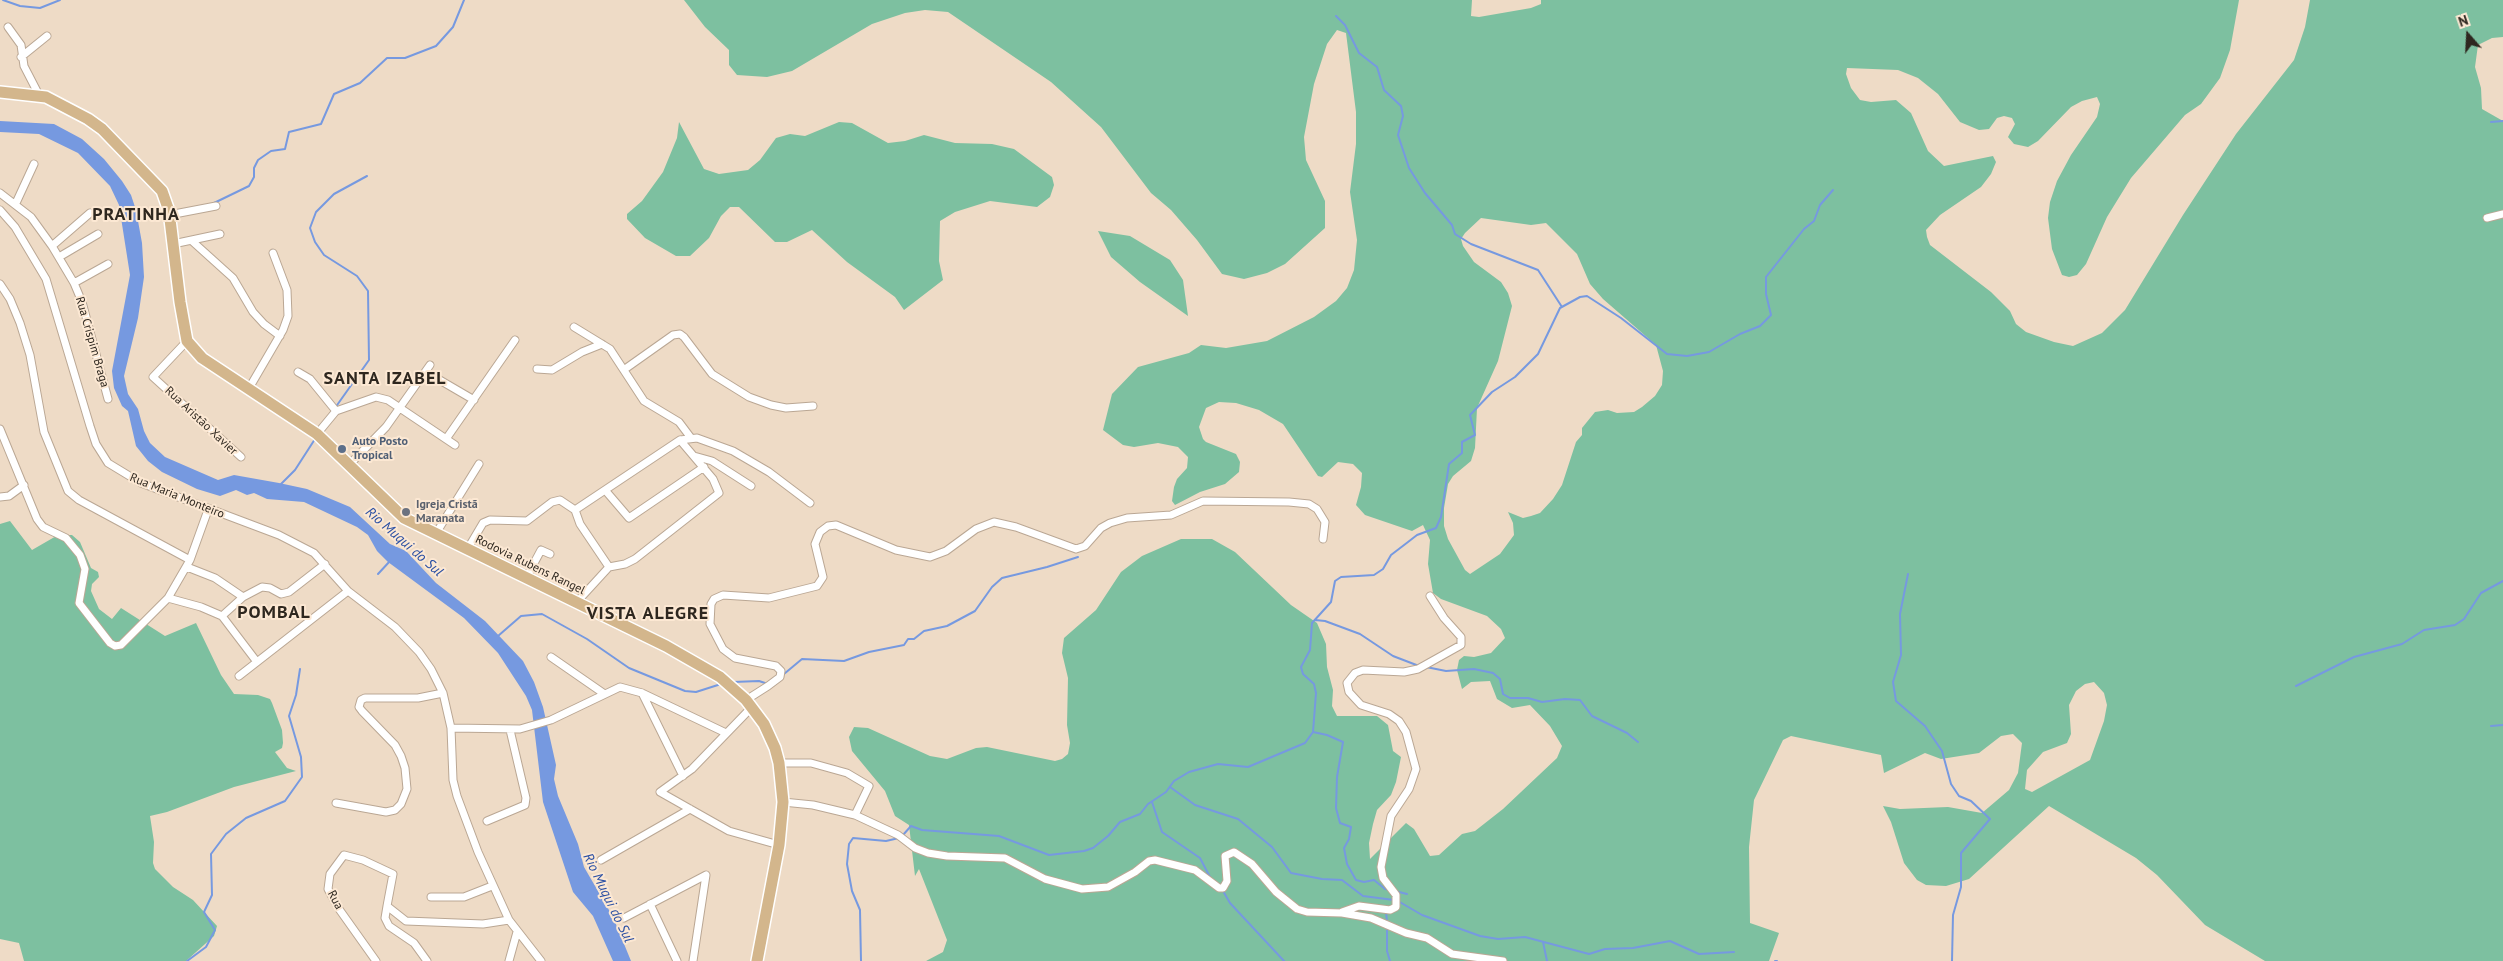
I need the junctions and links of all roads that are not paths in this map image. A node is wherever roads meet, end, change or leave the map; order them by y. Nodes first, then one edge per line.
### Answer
1 (8, 28) dead end
2 (47, 36) dead end
3 (21, 57) junction
4 (0, 92) edge
5 (39, 95) junction
6 (34, 164) dead end
7 (0, 192) edge
8 (16, 203) junction
9 (216, 206) dead end
10 (0, 210) edge
11 (90, 213) dead end
12 (2503, 214) edge
13 (169, 215) junction
14 (2487, 218) dead end
15 (98, 234) dead end
16 (220, 234) dead end
17 (192, 241) junction
18 (173, 244) junction
19 (52, 246) junction
20 (273, 253) dead end
21 (59, 257) junction
22 (108, 264) dead end
23 (74, 283) junction
24 (0, 284) edge
25 (574, 327) dead end
26 (280, 336) junction
27 (515, 340) dead end
28 (187, 341) junction
29 (602, 344) junction
30 (537, 368) dead end
31 (625, 369) junction
32 (298, 372) dead end
33 (248, 390) junction
34 (108, 399) dead end
35 (474, 400) junction
36 (813, 406) dead end
37 (400, 408) junction
38 (336, 411) junction
39 (0, 429) edge
40 (317, 434) junction
41 (691, 438) junction
42 (446, 439) junction
43 (680, 440) junction
44 (455, 445) dead end
45 (694, 455) junction
46 (240, 457) dead end
47 (478, 464) dead end
48 (349, 465) junction
49 (704, 467) junction
50 (24, 485) junction
51 (751, 486) dead end
52 (605, 490) junction
53 (0, 497) edge
54 (810, 503) dead end
55 (208, 510) junction
56 (575, 510) junction
57 (431, 532) junction
58 (1323, 539) dead end
59 (467, 550) junction
60 (550, 554) dead end
61 (188, 563) junction
62 (325, 564) junction
63 (608, 567) junction
64 (526, 578) junction
65 (350, 593) junction
66 (1430, 596) dead end
67 (244, 597) junction
68 (168, 598) junction
69 (576, 603) junction
70 (222, 616) junction
71 (551, 657) dead end
72 (257, 662) junction
73 (240, 676) dead end
74 (443, 693) junction
75 (603, 693) junction
76 (642, 693) junction
77 (749, 704) junction
78 (451, 728) junction
79 (510, 730) junction
80 (726, 733) junction
81 (779, 763) junction
82 (683, 776) junction
83 (783, 802) junction
84 (336, 803) dead end
85 (690, 809) junction
86 (855, 815) junction
87 (487, 821) dead end
88 (779, 845) junction
89 (601, 860) dead end
90 (492, 886) junction
91 (431, 897) dead end
92 (650, 904) junction
93 (387, 906) junction
94 (1342, 913) junction
95 (624, 918) dead end
96 (509, 920) junction
97 (517, 932) junction
98 (376, 961) edge
99 (428, 961) edge
100 (509, 961) edge
101 (541, 961) edge
102 (677, 961) edge
103 (693, 961) edge
104 (757, 961) edge
105 (1503, 961) edge

1 - 3 street
2 - 3 street
3 - 5 street
4 - 5 main road
5 - 13 main road
6 - 8 street
7 - 8 street, Rua Crispim Braga
8 - 19 street, Rua Crispim Braga
9 - 13 street
10 - 55 street, Rua Maria Monteiro
11 - 19 street
12 - 14 street
13 - 18 main road
15 - 21 street
16 - 17 street
17 - 18 street
17 - 26 street
18 - 28 main road
19 - 21 street, Rua Crispim Braga
20 - 26 street
21 - 23 street, Rua Crispim Braga
22 - 23 street
23 - 34 street, Rua Crispim Braga
24 - 61 street
25 - 29 street
26 - 33 street
27 - 35 street
28 - 33 main road, Rodovia Rubens Rangel
28 - 46 street, Rua Aristão Xavier
29 - 30 street
29 - 31 street
31 - 36 street
31 - 41 street
32 - 38 street
33 - 40 main road, Rodovia Rubens Rangel
35 - 37 street
35 - 42 street
37 - 38 street
37 - 42 street
37 - 48 street
38 - 40 street
39 - 50 street
40 - 48 main road, Rodovia Rubens Rangel
41 - 43 street
41 - 54 street
42 - 44 street
43 - 45 street
43 - 52 street
45 - 49 street
45 - 51 street
47 - 57 street
48 - 57 main road, Rodovia Rubens Rangel
49 - 52 street
49 - 63 street
50 - 53 street
50 - 68 street
52 - 56 street
55 - 61 street
55 - 62 street, Rua Maria Monteiro
56 - 59 street
56 - 63 street
57 - 59 main road, Rodovia Rubens Rangel
58 - 77 street
59 - 64 main road, Rodovia Rubens Rangel
60 - 64 street
61 - 67 street
61 - 68 street
62 - 65 street, Rua Maria Monteiro
62 - 67 street
63 - 69 street
64 - 69 main road, Rodovia Rubens Rangel
65 - 72 street
65 - 74 street, Rua Maria Monteiro
66 - 94 street
67 - 70 street
68 - 70 street
69 - 77 main road, Rodovia Rubens Rangel
70 - 72 street
71 - 75 street
72 - 73 street
74 - 78 street, Rua Maria Monteiro
74 - 84 street
75 - 76 street
75 - 79 street
76 - 80 street
76 - 82 street
77 - 80 street
77 - 81 main road, Rodovia Rubens Rangel
78 - 79 street
78 - 90 street, Rua Maria Monteiro
79 - 87 street
80 - 82 street
81 - 83 main road, Rodovia Rubens Rangel
81 - 86 street
82 - 85 street
83 - 86 street
83 - 88 main road, Rodovia Rubens Rangel
85 - 88 street
85 - 89 street
86 - 94 street
88 - 104 main road, Rodovia Rubens Rangel
90 - 91 street
90 - 96 street, Rua Maria Monteiro
92 - 95 street
92 - 102 street
92 - 103 street
93 - 96 street
93 - 98 street, Rua
93 - 99 street
94 - 105 street
96 - 97 street, Rua Maria Monteiro
97 - 100 street
97 - 101 street, Rua Maria Monteiro

